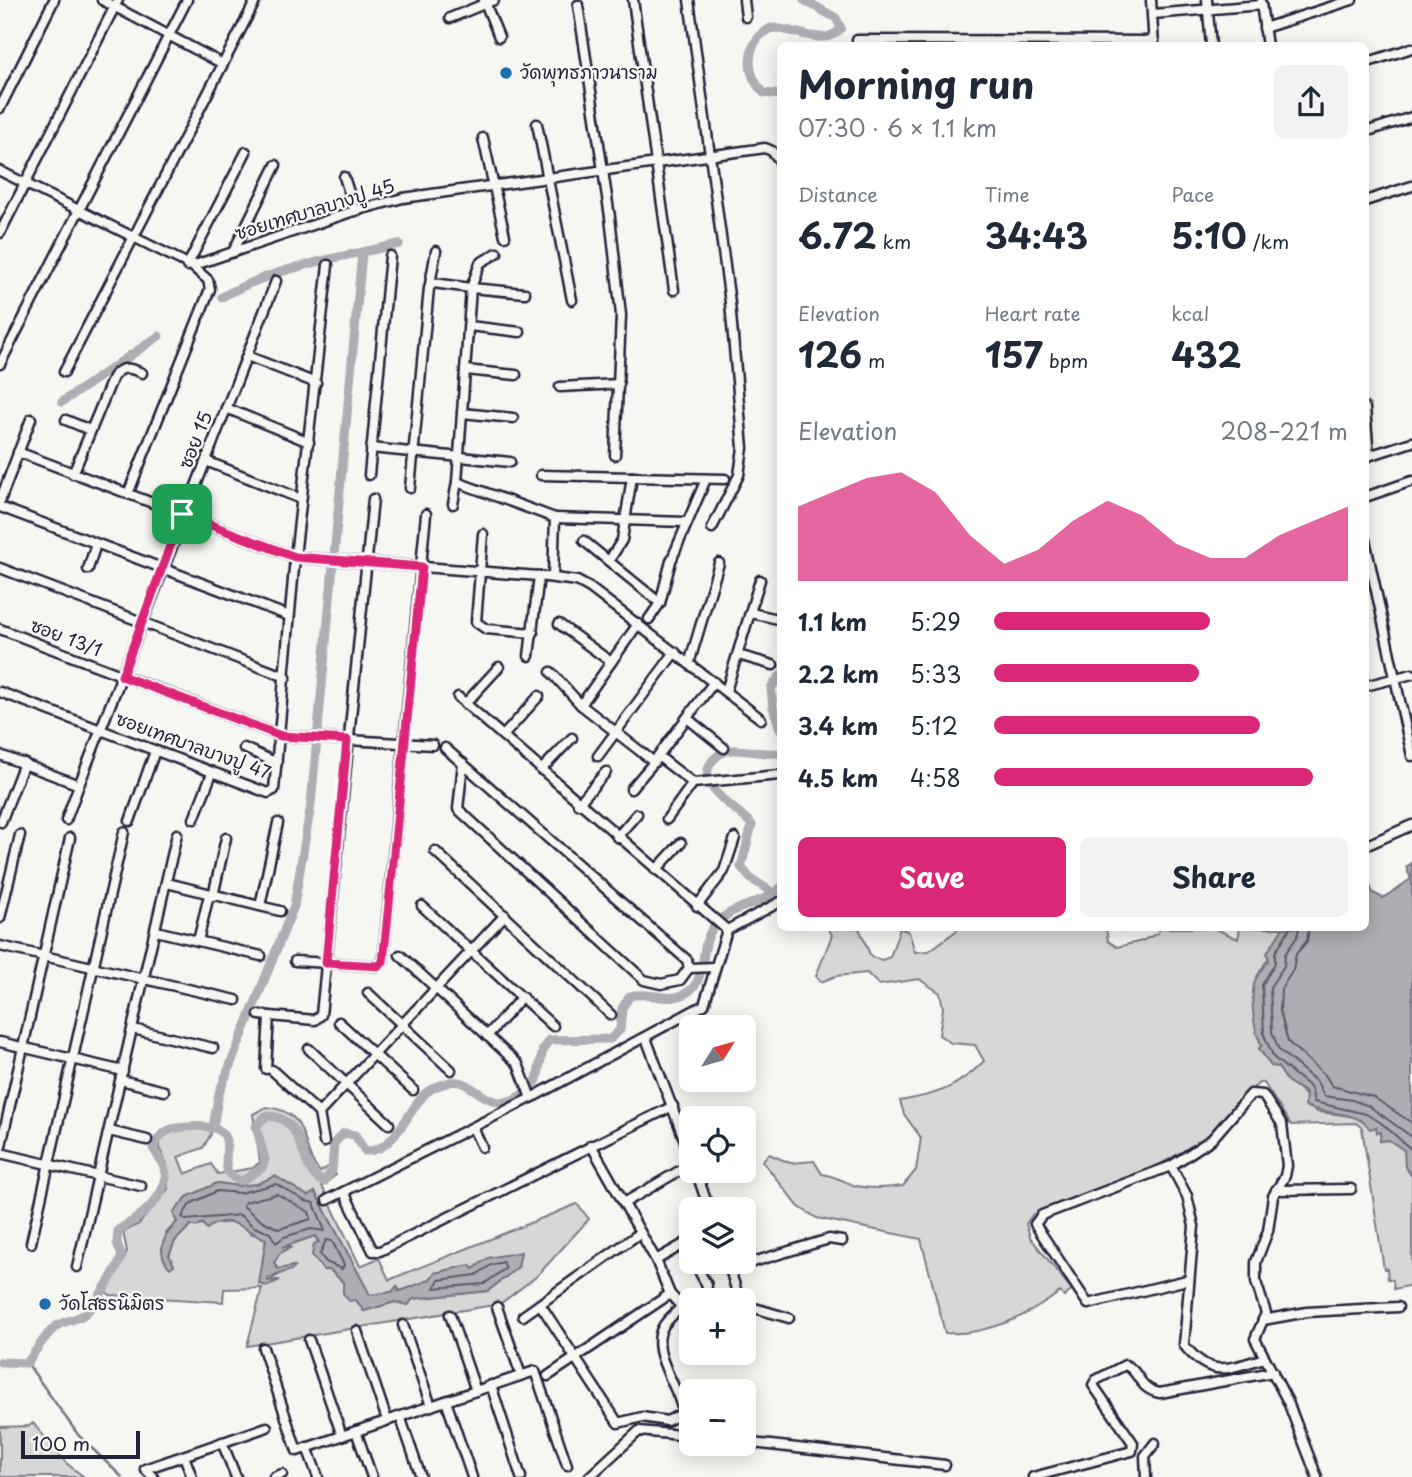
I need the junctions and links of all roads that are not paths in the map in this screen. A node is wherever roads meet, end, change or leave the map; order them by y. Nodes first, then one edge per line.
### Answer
1 (54, 0) edge
2 (102, 0) edge
3 (187, 0) edge
4 (256, 0) edge
5 (634, 0) edge
6 (690, 0) edge
7 (744, 0) edge
8 (1151, 0) edge
9 (1207, 0) edge
10 (1352, 0) edge
11 (488, 1) edge
12 (117, 3) edge
13 (1261, 3) edge
14 (578, 5) dead end
15 (1208, 10) junction
16 (1153, 14) junction
17 (746, 17) dead end
18 (450, 18) dead end
19 (1264, 28) junction
20 (170, 35) junction
21 (499, 37) dead end
22 (857, 40) dead end
23 (1055, 42) edge
24 (1154, 42) edge
25 (1210, 42) edge
26 (1266, 42) edge
27 (1412, 48) edge
28 (1369, 62) edge
29 (223, 64) junction
30 (0, 108) edge
31 (1412, 117) edge
32 (537, 124) dead end
33 (1369, 131) edge
34 (483, 138) dead end
35 (246, 152) dead end
36 (710, 157) junction
37 (777, 158) edge
38 (657, 164) junction
39 (276, 165) dead end
40 (0, 171) edge
41 (602, 172) junction
42 (344, 177) dead end
43 (549, 178) junction
44 (25, 184) junction
45 (494, 185) junction
46 (1412, 186) edge
47 (1369, 200) edge
48 (355, 211) junction
49 (80, 212) junction
50 (0, 233) edge
51 (505, 236) dead end
52 (133, 238) junction
53 (436, 251) dead end
54 (233, 252) junction
55 (497, 253) dead end
56 (390, 256) dead end
57 (328, 265) dead end
58 (189, 266) junction
59 (276, 281) dead end
60 (430, 284) junction
61 (471, 288) junction
62 (674, 290) dead end
63 (525, 293) dead end
64 (572, 300) dead end
65 (468, 326) junction
66 (520, 332) dead end
67 (247, 356) junction
68 (0, 364) edge
69 (465, 370) junction
70 (64, 372) dead end
71 (142, 373) dead end
72 (516, 375) dead end
73 (316, 383) junction
74 (619, 384) junction
75 (560, 387) dead end
76 (226, 408) junction
77 (462, 413) junction
78 (513, 418) dead end
79 (31, 419) dead end
80 (66, 420) dead end
81 (90, 430) junction
82 (309, 442) junction
83 (1412, 442) edge
84 (371, 447) junction
85 (18, 452) junction
86 (413, 452) junction
87 (615, 455) dead end
88 (1369, 456) edge
89 (459, 457) junction
90 (205, 461) junction
91 (510, 462) dead end
92 (73, 474) junction
93 (369, 475) dead end
94 (541, 475) dead end
95 (632, 477) junction
96 (706, 479) junction
97 (725, 479) dead end
98 (1412, 481) edge
99 (457, 482) junction
100 (410, 488) dead end
101 (128, 494) junction
102 (1369, 496) edge
103 (301, 499) junction
104 (373, 499) dead end
105 (0, 501) edge
106 (453, 504) dead end
107 (0, 507) edge
108 (182, 514) junction
109 (426, 514) dead end
110 (555, 518) junction
111 (626, 520) junction
112 (687, 522) junction
113 (712, 528) dead end
114 (483, 534) dead end
115 (584, 541) dead end
116 (96, 544) junction
117 (295, 557) junction
118 (1369, 558) edge
119 (609, 561) junction
120 (365, 563) junction
121 (719, 563) dead end
122 (422, 567) junction
123 (0, 568) edge
124 (162, 568) junction
125 (88, 569) dead end
126 (480, 572) junction
127 (539, 576) junction
128 (553, 578) junction
129 (760, 580) dead end
130 (660, 603) junction
131 (751, 612) junction
132 (289, 617) junction
133 (649, 619) dead end
134 (777, 619) edge
135 (142, 622) junction
136 (559, 624) dead end
137 (638, 624) junction
138 (0, 629) edge
139 (533, 633) junction
140 (675, 652) junction
141 (738, 655) junction
142 (529, 656) dead end
143 (611, 662) junction
144 (689, 664) junction
145 (773, 665) dead end
146 (499, 667) dead end
147 (551, 671) dead end
148 (1412, 674) edge
149 (122, 676) junction
150 (286, 677) junction
151 (1395, 678) junction
152 (714, 682) junction
153 (1369, 685) edge
154 (726, 691) junction
155 (0, 692) edge
156 (539, 696) dead end
157 (458, 697) dead end
158 (465, 704) junction
159 (580, 705) junction
160 (687, 718) junction
161 (761, 719) dead end
162 (101, 730) junction
163 (616, 733) junction
164 (281, 736) junction
165 (503, 736) junction
166 (572, 738) dead end
167 (347, 740) junction
168 (405, 744) junction
169 (433, 745) dead end
170 (244, 748) dead end
171 (445, 748) dead end
172 (724, 748) dead end
173 (155, 751) junction
174 (0, 755) edge
175 (598, 756) dead end
176 (1412, 756) edge
177 (656, 759) junction
178 (24, 763) junction
179 (277, 763) junction
180 (463, 763) junction
181 (541, 770) junction
182 (606, 772) dead end
183 (212, 773) junction
184 (777, 775) edge
185 (693, 783) junction
186 (79, 785) junction
187 (631, 789) dead end
188 (578, 804) junction
189 (637, 814) dead end
190 (194, 819) dead end
191 (667, 819) dead end
192 (66, 820) dead end
193 (130, 821) dead end
194 (1, 822) edge
195 (278, 824) dead end
196 (1412, 824) edge
197 (124, 832) dead end
198 (177, 834) dead end
199 (20, 835) dead end
200 (617, 837) junction
201 (70, 838) dead end
202 (226, 838) dead end
203 (735, 838) dead end
204 (681, 842) dead end
205 (1369, 844) edge
206 (435, 850) dead end
207 (656, 870) junction
208 (167, 883) junction
209 (211, 895) junction
210 (777, 903) edge
211 (260, 906) junction
212 (422, 906) dead end
213 (697, 906) junction
214 (280, 911) dead end
215 (505, 915) junction
216 (0, 918) edge
217 (722, 926) junction
218 (156, 931) junction
219 (198, 941) junction
220 (0, 946) edge
221 (471, 952) junction
222 (400, 955) dead end
223 (44, 956) junction
224 (261, 956) dead end
225 (295, 961) dead end
226 (326, 963) junction
227 (94, 967) junction
228 (715, 967) junction
229 (689, 968) junction
230 (145, 979) junction
231 (436, 989) junction
232 (368, 993) dead end
233 (522, 998) junction
234 (236, 1000) dead end
235 (258, 1015) dead end
236 (611, 1015) dead end
237 (270, 1016) junction
238 (340, 1022) dead end
239 (402, 1026) junction
240 (553, 1026) dead end
241 (133, 1029) junction
242 (487, 1036) junction
243 (646, 1038) junction
244 (0, 1042) edge
245 (23, 1048) junction
246 (214, 1048) dead end
247 (309, 1049) dead end
248 (375, 1055) junction
249 (73, 1059) junction
250 (451, 1070) dead end
251 (122, 1076) junction
252 (347, 1085) junction
253 (413, 1090) dead end
254 (164, 1091) dead end
255 (530, 1096) junction
256 (673, 1106) junction
257 (319, 1114) junction
258 (679, 1123) edge
259 (389, 1124) dead end
260 (473, 1128) junction
261 (109, 1132) junction
262 (148, 1140) dead end
263 (324, 1142) dead end
264 (591, 1144) junction
265 (482, 1147) dead end
266 (0, 1151) edge
267 (49, 1164) junction
268 (1171, 1166) junction
269 (679, 1171) edge
270 (99, 1175) junction
271 (141, 1186) dead end
272 (1351, 1189) dead end
273 (1276, 1190) junction
274 (344, 1192) junction
275 (327, 1200) dead end
276 (624, 1203) junction
277 (640, 1233) junction
278 (842, 1241) dead end
279 (31, 1243) dead end
280 (679, 1247) edge
281 (756, 1258) edge
282 (656, 1260) junction
283 (77, 1267) dead end
284 (1187, 1280) junction
285 (670, 1294) junction
286 (679, 1300) edge
287 (540, 1304) junction
288 (497, 1307) dead end
289 (1398, 1307) dead end
290 (756, 1308) edge
291 (679, 1312) edge
292 (450, 1315) dead end
293 (523, 1315) dead end
294 (789, 1318) dead end
295 (1263, 1320) junction
296 (403, 1325) dead end
297 (357, 1331) dead end
298 (309, 1340) dead end
299 (262, 1348) dead end
300 (1265, 1358) junction
301 (574, 1359) junction
302 (1273, 1373) junction
303 (521, 1375) junction
304 (548, 1376) dead end
305 (491, 1385) junction
306 (476, 1391) junction
307 (446, 1401) junction
308 (431, 1406) junction
309 (400, 1416) junction
310 (387, 1420) junction
311 (267, 1427) dead end
312 (356, 1431) junction
313 (679, 1435) edge
314 (342, 1436) junction
315 (222, 1442) junction
316 (756, 1443) edge
317 (1155, 1443) dead end
318 (307, 1447) junction
319 (184, 1456) junction
320 (567, 1465) dead end
321 (945, 1465) dead end
322 (153, 1477) edge
323 (192, 1477) edge
324 (236, 1477) edge
325 (318, 1477) edge
326 (372, 1477) edge
327 (421, 1477) edge
328 (472, 1477) edge
329 (521, 1477) edge
330 (589, 1477) edge
331 (1033, 1477) edge
332 (1146, 1477) edge
333 (1317, 1477) edge

1 - 30 street
2 - 12 street
3 - 20 street
4 - 29 street
5 - 38 street
6 - 36 street
7 - 17 street
8 - 16 street
9 - 15 street
10 - 19 street
11 - 18 street
11 - 21 street
12 - 20 street
12 - 44 street
13 - 15 street
13 - 19 street
14 - 41 street
15 - 16 street
15 - 25 street
16 - 24 street
19 - 26 street
20 - 29 street
20 - 49 street
22 - 23 street
27 - 28 street
29 - 52 street
31 - 33 street
32 - 43 street
34 - 45 street
35 - 58 street
36 - 37 street, ซอยเทศบาลบางปู 45
36 - 38 street, ซอยเทศบาลบางปู 45
36 - 113 street
38 - 41 street, ซอยเทศบาลบางปู 45
38 - 62 street
39 - 54 street
40 - 44 street
41 - 43 street, ซอยเทศบาลบางปู 45
41 - 74 street
42 - 48 street
43 - 45 street, ซอยเทศบาลบางปู 45
43 - 64 street
44 - 49 street
44 - 50 street
45 - 48 street, ซอยเทศบาลบางปู 45
45 - 51 street
46 - 47 street
48 - 54 street, ซอยเทศบาลบางปู 45
49 - 52 street
49 - 68 street
52 - 58 street
52 - 70 street
53 - 60 street
54 - 58 street, ซอยเทศบาลบางปู 45
55 - 61 street
56 - 84 street
57 - 73 street, ซอยเทศบาลบางปู 47
58 - 101 street
59 - 67 street, ซอย 15
60 - 61 street
60 - 86 street
61 - 63 street
61 - 65 street
65 - 66 street
65 - 69 street
67 - 73 street
67 - 76 street, ซอย 15
69 - 72 street
69 - 77 street
71 - 81 street
73 - 82 street, ซอยเทศบาลบางปู 47
74 - 75 street
74 - 87 street
76 - 82 street
76 - 90 street, ซอย 15
77 - 78 street
77 - 89 street
79 - 85 street
80 - 81 street
81 - 92 street
82 - 103 street, ซอยเทศบาลบางปู 47
83 - 88 street
84 - 86 street
84 - 93 street
85 - 92 street
85 - 105 street
86 - 89 street
86 - 100 street
89 - 91 street
89 - 99 street
90 - 103 street
90 - 108 street, ซอย 15
92 - 101 street
94 - 95 street
95 - 96 street
95 - 111 street
96 - 97 street
96 - 112 street
98 - 102 street
99 - 106 street
99 - 110 street
101 - 108 street
103 - 117 street, ซอยเทศบาลบางปู 47
104 - 120 street
107 - 116 street
108 - 117 street
108 - 124 street, ซอย 15
109 - 122 street
110 - 111 street
110 - 128 street
111 - 112 street
111 - 119 street
112 - 130 street
114 - 126 street
115 - 119 street
116 - 124 street
116 - 125 street
117 - 120 street
117 - 132 street, ซอยเทศบาลบางปู 47
118 - 151 street
119 - 130 street
120 - 122 street
120 - 167 street
121 - 144 street
122 - 126 street
122 - 168 street
123 - 135 street
124 - 132 street
124 - 135 street, ซอย 15
126 - 127 street
126 - 139 street
127 - 128 street
127 - 139 street
128 - 137 street
129 - 131 street
130 - 133 street
131 - 134 street
131 - 141 street
132 - 150 street, ซอยเทศบาลบางปู 47
135 - 149 street, ซอย 15
135 - 150 street
136 - 143 street
137 - 140 street
137 - 143 street
138 - 149 street, ซอย 13/1
139 - 142 street
140 - 144 street
140 - 163 street
141 - 145 street
141 - 154 street
143 - 159 street
144 - 152 street
146 - 158 street
147 - 159 street
148 - 151 street
149 - 162 street, ซอย 15
149 - 164 street, ซอย 13/1
150 - 164 street, ซอยเทศบาลบางปู 47
151 - 153 street
151 - 176 street
152 - 154 street
152 - 160 street
154 - 161 street
155 - 162 street, ซอยเทศบาลบางปู 47
156 - 165 street
157 - 158 street
158 - 165 street
159 - 163 street
160 - 172 street
160 - 177 street
162 - 173 street, ซอยเทศบาลบางปู 47
162 - 186 street, ซอย 15
163 - 175 street
163 - 177 street
164 - 167 street, ซอย 13/1
164 - 179 street, ซอยเทศบาลบางปู 47
165 - 181 street
166 - 181 street
167 - 168 street, ซอย 13/1
167 - 226 street
168 - 169 street, ซอย 13/1
168 - 226 street
170 - 179 street
171 - 180 street
173 - 183 street, ซอยเทศบาลบางปู 47
173 - 193 street
174 - 178 street
177 - 185 street
177 - 187 street
178 - 186 street
178 - 194 street
179 - 183 street, ซอยเทศบาลบางปู 47
180 - 229 street
180 - 229 street
181 - 188 street
182 - 188 street
183 - 190 street
184 - 185 street
185 - 191 street
186 - 192 street, ซอย 15
188 - 200 street
189 - 200 street
195 - 211 street
196 - 205 street
197 - 227 street
198 - 208 street
199 - 216 street
200 - 207 street
201 - 223 street
202 - 209 street
203 - 213 street
204 - 207 street
206 - 215 street
207 - 213 street
208 - 209 street
208 - 218 street
209 - 211 street
209 - 219 street
210 - 217 street
211 - 214 street
212 - 221 street
213 - 217 street
215 - 221 street
215 - 236 street
217 - 228 street
218 - 219 street
218 - 230 street
219 - 224 street
220 - 223 street
221 - 231 street
221 - 233 street
222 - 231 street
223 - 227 street
223 - 245 street
225 - 226 street
226 - 237 street
227 - 230 street
227 - 249 street
228 - 229 street
228 - 243 street
230 - 234 street
230 - 241 street
231 - 239 street
231 - 242 street
232 - 239 street
233 - 240 street
233 - 242 street
235 - 237 street
237 - 257 street
238 - 248 street
239 - 248 street
239 - 250 street
241 - 246 street
241 - 251 street
242 - 255 street
243 - 255 street
243 - 256 street
244 - 245 street
245 - 249 street
245 - 266 street
247 - 252 street
248 - 252 street
248 - 253 street
249 - 251 street
249 - 267 street
251 - 254 street
251 - 261 street
252 - 257 street
252 - 259 street
255 - 260 street
256 - 258 street
256 - 264 street
257 - 263 street
260 - 265 street
260 - 274 street
261 - 262 street
261 - 270 street
264 - 274 street
264 - 276 street
266 - 267 street
267 - 270 street
267 - 279 street
268 - 273 street
268 - 284 street
268 - 284 street
269 - 276 street
270 - 271 street
270 - 283 street
272 - 273 street
273 - 295 street
274 - 275 street
276 - 277 street
277 - 282 street
277 - 287 street
278 - 281 street
280 - 282 street
282 - 285 street
284 - 300 street
285 - 286 street
285 - 301 street
287 - 293 street
287 - 301 street
288 - 303 street
289 - 295 street
290 - 294 street
291 - 301 street
292 - 306 street
295 - 300 street
296 - 308 street
297 - 310 street
298 - 314 street
299 - 318 street
300 - 302 street
301 - 304 street
302 - 331 street
302 - 333 street
303 - 305 street
303 - 320 street
305 - 306 street
305 - 329 street
306 - 307 street
307 - 308 street
307 - 328 street
308 - 309 street
309 - 310 street
309 - 327 street
310 - 312 street
311 - 315 street
312 - 314 street
312 - 326 street
313 - 330 street
314 - 318 street
315 - 319 street
315 - 324 street
316 - 321 street
317 - 332 street
318 - 325 street
319 - 322 street
319 - 323 street

